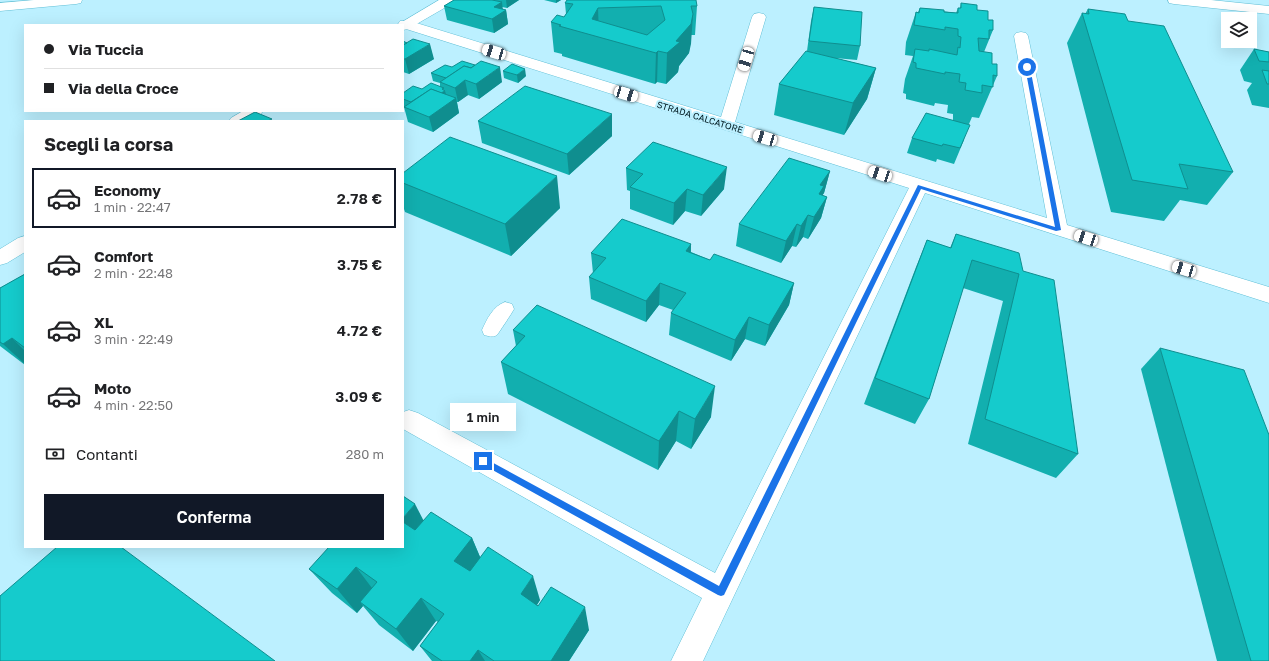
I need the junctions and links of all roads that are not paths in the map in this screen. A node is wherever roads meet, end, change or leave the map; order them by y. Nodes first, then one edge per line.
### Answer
1 (76, 0) edge
2 (448, 0) edge
3 (1174, 0) edge
4 (1262, 0) edge
5 (1269, 1) edge
6 (0, 7) edge
7 (1269, 10) edge
8 (759, 17) dead end
9 (404, 25) edge
10 (1021, 36) dead end
11 (253, 112) edge
12 (240, 120) edge
13 (726, 126) junction
14 (919, 186) junction
15 (1058, 230) junction
16 (24, 244) edge
17 (0, 258) edge
18 (1269, 295) edge
19 (505, 309) dead end
20 (491, 330) dead end
21 (409, 420) dead end
22 (721, 592) junction
23 (687, 661) edge

1 - 6 main road
2 - 9 main road
3 - 7 main road
4 - 5 main road
8 - 13 main road
9 - 13 main road, STRADA CALCATORE
10 - 15 main road
11 - 12 main road
13 - 14 main road, STRADA CALCATORE
14 - 15 main road, STRADA CALCATORE
14 - 22 main road
15 - 18 main road, STRADA CALCATORE
16 - 17 main road
19 - 20 lane
21 - 22 main road
22 - 23 main road

